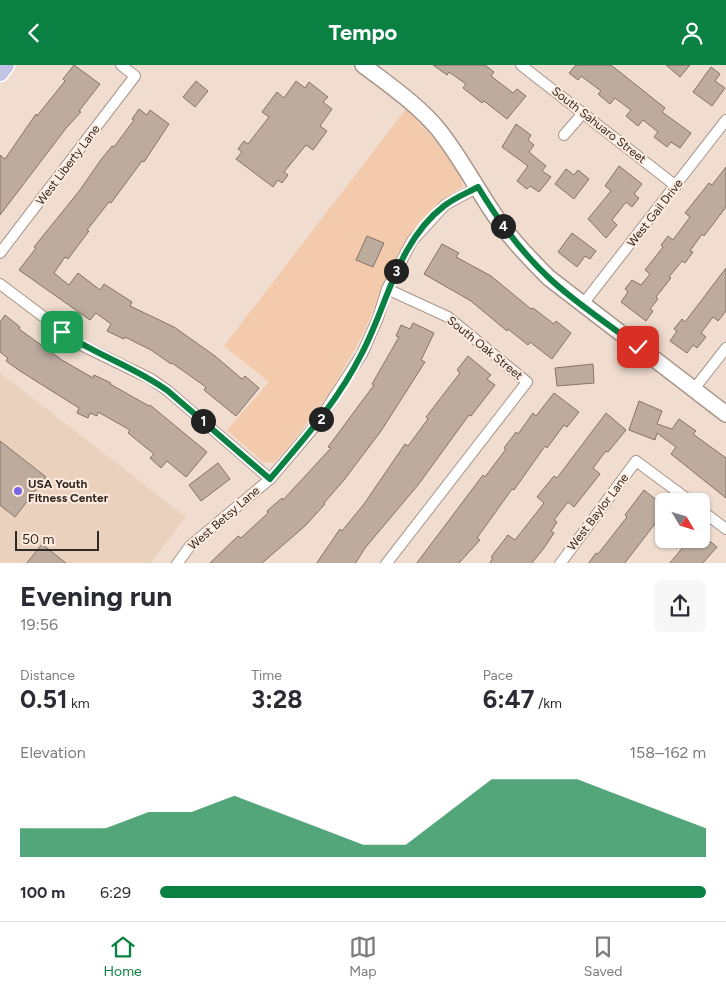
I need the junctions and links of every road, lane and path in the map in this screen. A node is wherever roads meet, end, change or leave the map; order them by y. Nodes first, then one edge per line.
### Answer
1 (6, 65) edge
2 (121, 65) edge
3 (363, 65) edge
4 (521, 65) edge
5 (0, 73) edge
6 (583, 113) junction
7 (726, 120) edge
8 (564, 135) dead end
9 (676, 186) junction
10 (478, 187) junction
11 (0, 253) edge
12 (0, 284) edge
13 (387, 289) junction
14 (583, 305) junction
15 (726, 348) edge
16 (694, 389) junction
17 (726, 413) edge
18 (270, 479) junction
19 (679, 493) edge
20 (710, 517) edge
21 (726, 529) edge
22 (177, 563) edge
23 (386, 563) edge
24 (560, 563) edge

1 - 5 main road
2 - 11 street, West Liberty Lane
3 - 10 street
4 - 6 street, South Sahuaro Street
6 - 8 street
6 - 9 street, South Sahuaro Street
7 - 9 street, West Gail Drive
9 - 14 street, West Gail Drive
10 - 13 street, West Betsy Lane
10 - 14 street
12 - 18 street
13 - 18 street, West Betsy Lane
13 - 23 street, South Oak Street
14 - 16 street
15 - 16 street
16 - 17 street
18 - 22 street, West Betsy Lane
19 - 24 street, West Baylor Lane
20 - 21 street

